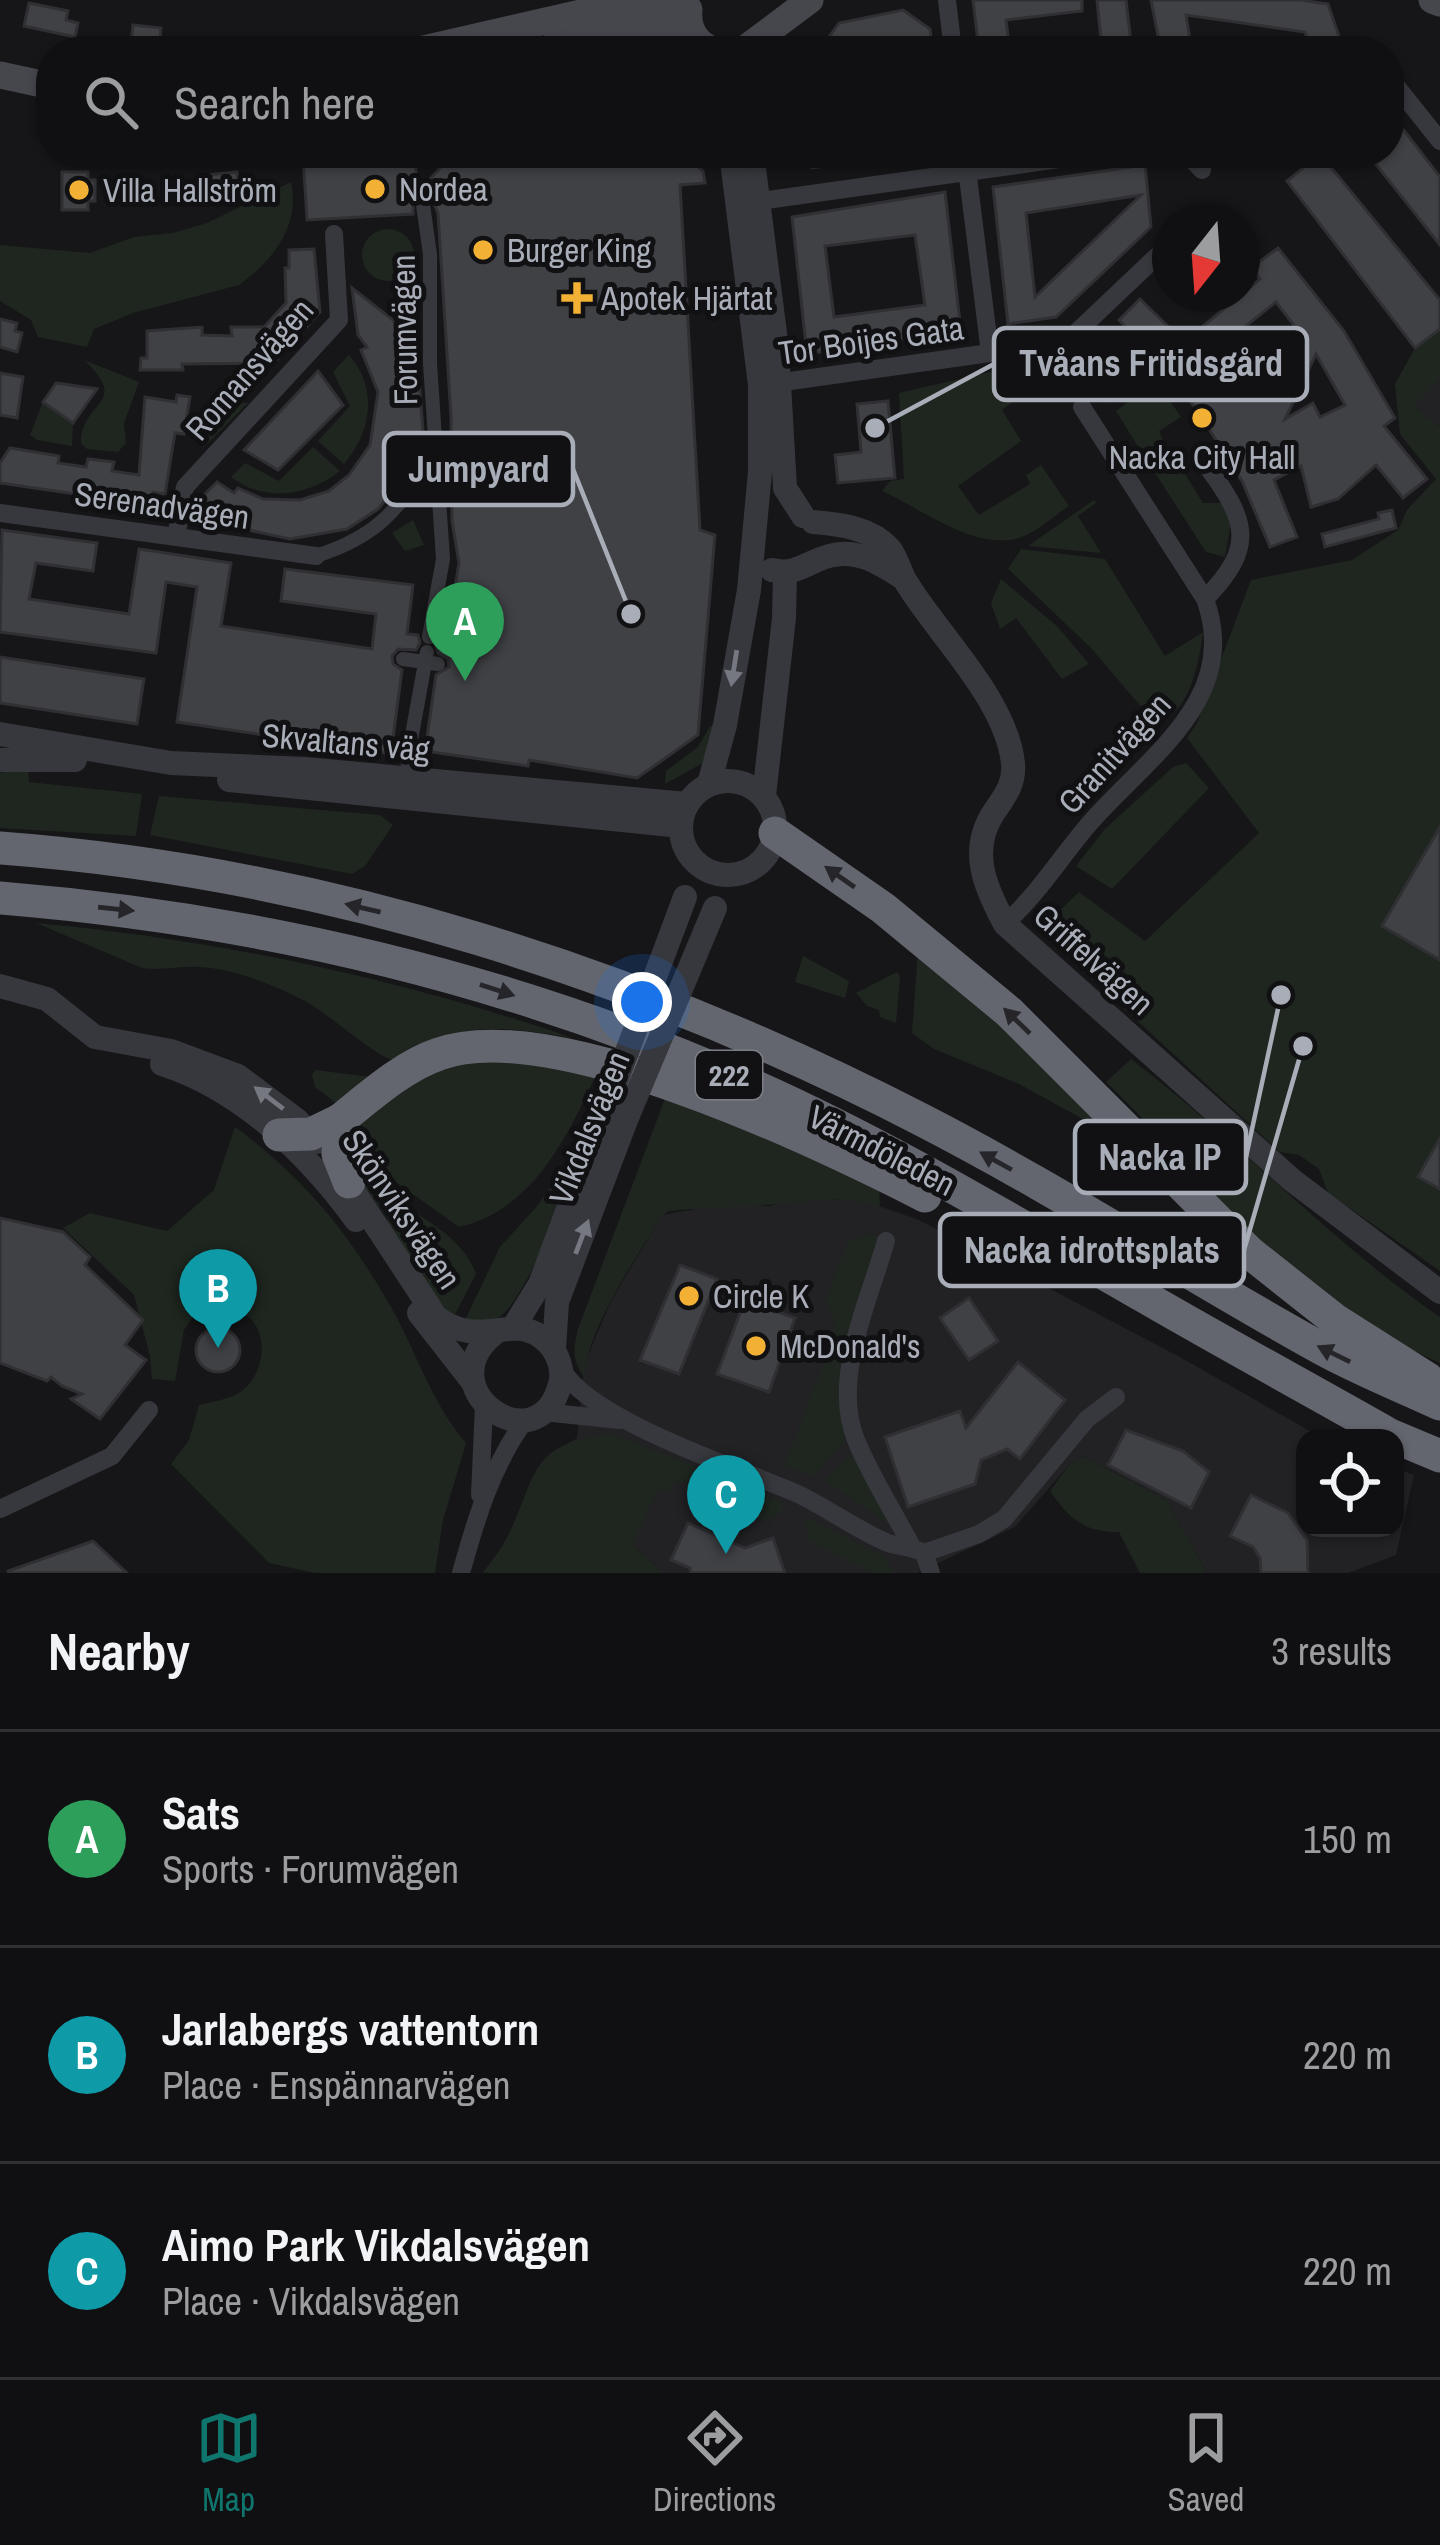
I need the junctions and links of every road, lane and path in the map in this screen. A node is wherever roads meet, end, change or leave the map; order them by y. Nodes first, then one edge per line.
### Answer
1 (761, 0) edge
2 (811, 0) edge
3 (947, 0) edge
4 (699, 29) edge
5 (480, 36) edge
6 (554, 36) edge
7 (756, 36) edge
8 (765, 36) edge
9 (951, 36) edge
10 (0, 75) edge
11 (36, 83) edge
12 (1404, 96) edge
13 (1440, 141) edge
14 (734, 168) edge
15 (754, 168) edge
16 (934, 168) edge
17 (967, 168) edge
18 (760, 201) junction
19 (423, 205) dead end
20 (334, 234) dead end
21 (1152, 261) edge
22 (990, 353) junction
23 (770, 384) junction
24 (1082, 407) dead end
25 (436, 454) junction
26 (1209, 470) dead end
27 (0, 513) edge
28 (808, 519) junction
29 (176, 537) junction
30 (753, 541) junction
31 (316, 556) joint
32 (812, 564) junction
33 (785, 573) junction
34 (904, 578) junction
35 (1205, 599) junction
36 (430, 654) junction
37 (403, 659) dead end
38 (0, 734) edge
39 (0, 760) edge
40 (406, 762) dead end
41 (709, 784) junction
42 (764, 796) junction
43 (684, 815) junction
44 (776, 833) junction
45 (0, 848) edge
46 (693, 860) junction
47 (739, 874) junction
48 (0, 898) edge
49 (1005, 924) junction
50 (0, 986) edge
51 (0, 996) edge
52 (615, 1117) junction
53 (310, 1130) junction
54 (349, 1182) joint
55 (886, 1241) dead end
56 (1440, 1292) edge
57 (506, 1329) junction
58 (558, 1359) junction
59 (1440, 1385) edge
60 (479, 1393) junction
61 (1116, 1397) dead end
62 (1440, 1404) edge
63 (149, 1409) dead end
64 (535, 1416) junction
65 (625, 1420) junction
66 (1377, 1429) edge
67 (1379, 1429) edge
68 (1404, 1441) edge
69 (1440, 1456) edge
70 (0, 1509) edge
71 (478, 1511) junction
72 (918, 1550) junction
73 (461, 1573) edge
74 (932, 1573) edge

1 - 7 main road
2 - 8 main road
3 - 9 street
4 - 5 main road
4 - 6 main road
10 - 11 main road
12 - 13 street
14 - 23 street
15 - 18 street
16 - 18 street
17 - 22 street
18 - 23 street
19 - 25 street, Forumvägen
20 - 29 street, Romansvägen
21 - 22 street, Tor Boijes Gata
22 - 23 street, Tor Boijes Gata
23 - 28 street
23 - 30 street
24 - 35 street, Granitvägen
25 - 31 street
25 - 36 street, Forumvägen
26 - 35 street
27 - 29 street, Serenadvägen
28 - 30 street
28 - 32 street
28 - 34 street, Griffelvägen
29 - 31 street, Serenadvägen
30 - 33 street
30 -> 41 street
32 - 33 street
32 - 34 street
33 - 42 street
34 - 49 street, Griffelvägen
35 - 49 street, Granitvägen
36 - 37 street
36 - 40 street, Forumvägen
38 - 43 street, Skvaltans väg
39 - 43 street, Skvaltans väg
41 - 42 street
41 - 43 street
42 - 44 street
43 - 46 street
44 - 47 street
59 -> 44 highway
62 -> 45 highway, Värmdöleden / 222
46 - 47 street
46 - 52 street, Vikdalsvägen, bridge
47 - 52 street, Vikdalsvägen, bridge
48 -> 67 highway, Värmdöleden / 222
49 - 56 street, Griffelvägen
53 -> 50 street, Skönviksvägen
51 - 53 street, Skönviksvägen
52 - 57 street, Vikdalsvägen
58 -> 52 street, Vikdalsvägen
53 - 54 highway
53 - 60 street, Skönviksvägen
53 - 66 highway
54 - 57 street, Skönviksvägen
55 - 72 street
57 - 58 street
57 - 60 street
58 - 64 street
58 - 65 street
60 - 64 street
60 - 71 street
61 - 72 street
63 - 70 street
64 - 65 street
64 - 71 street
65 - 72 street
68 - 69 highway, Värmdöleden / 222
71 - 73 street
72 - 74 street

